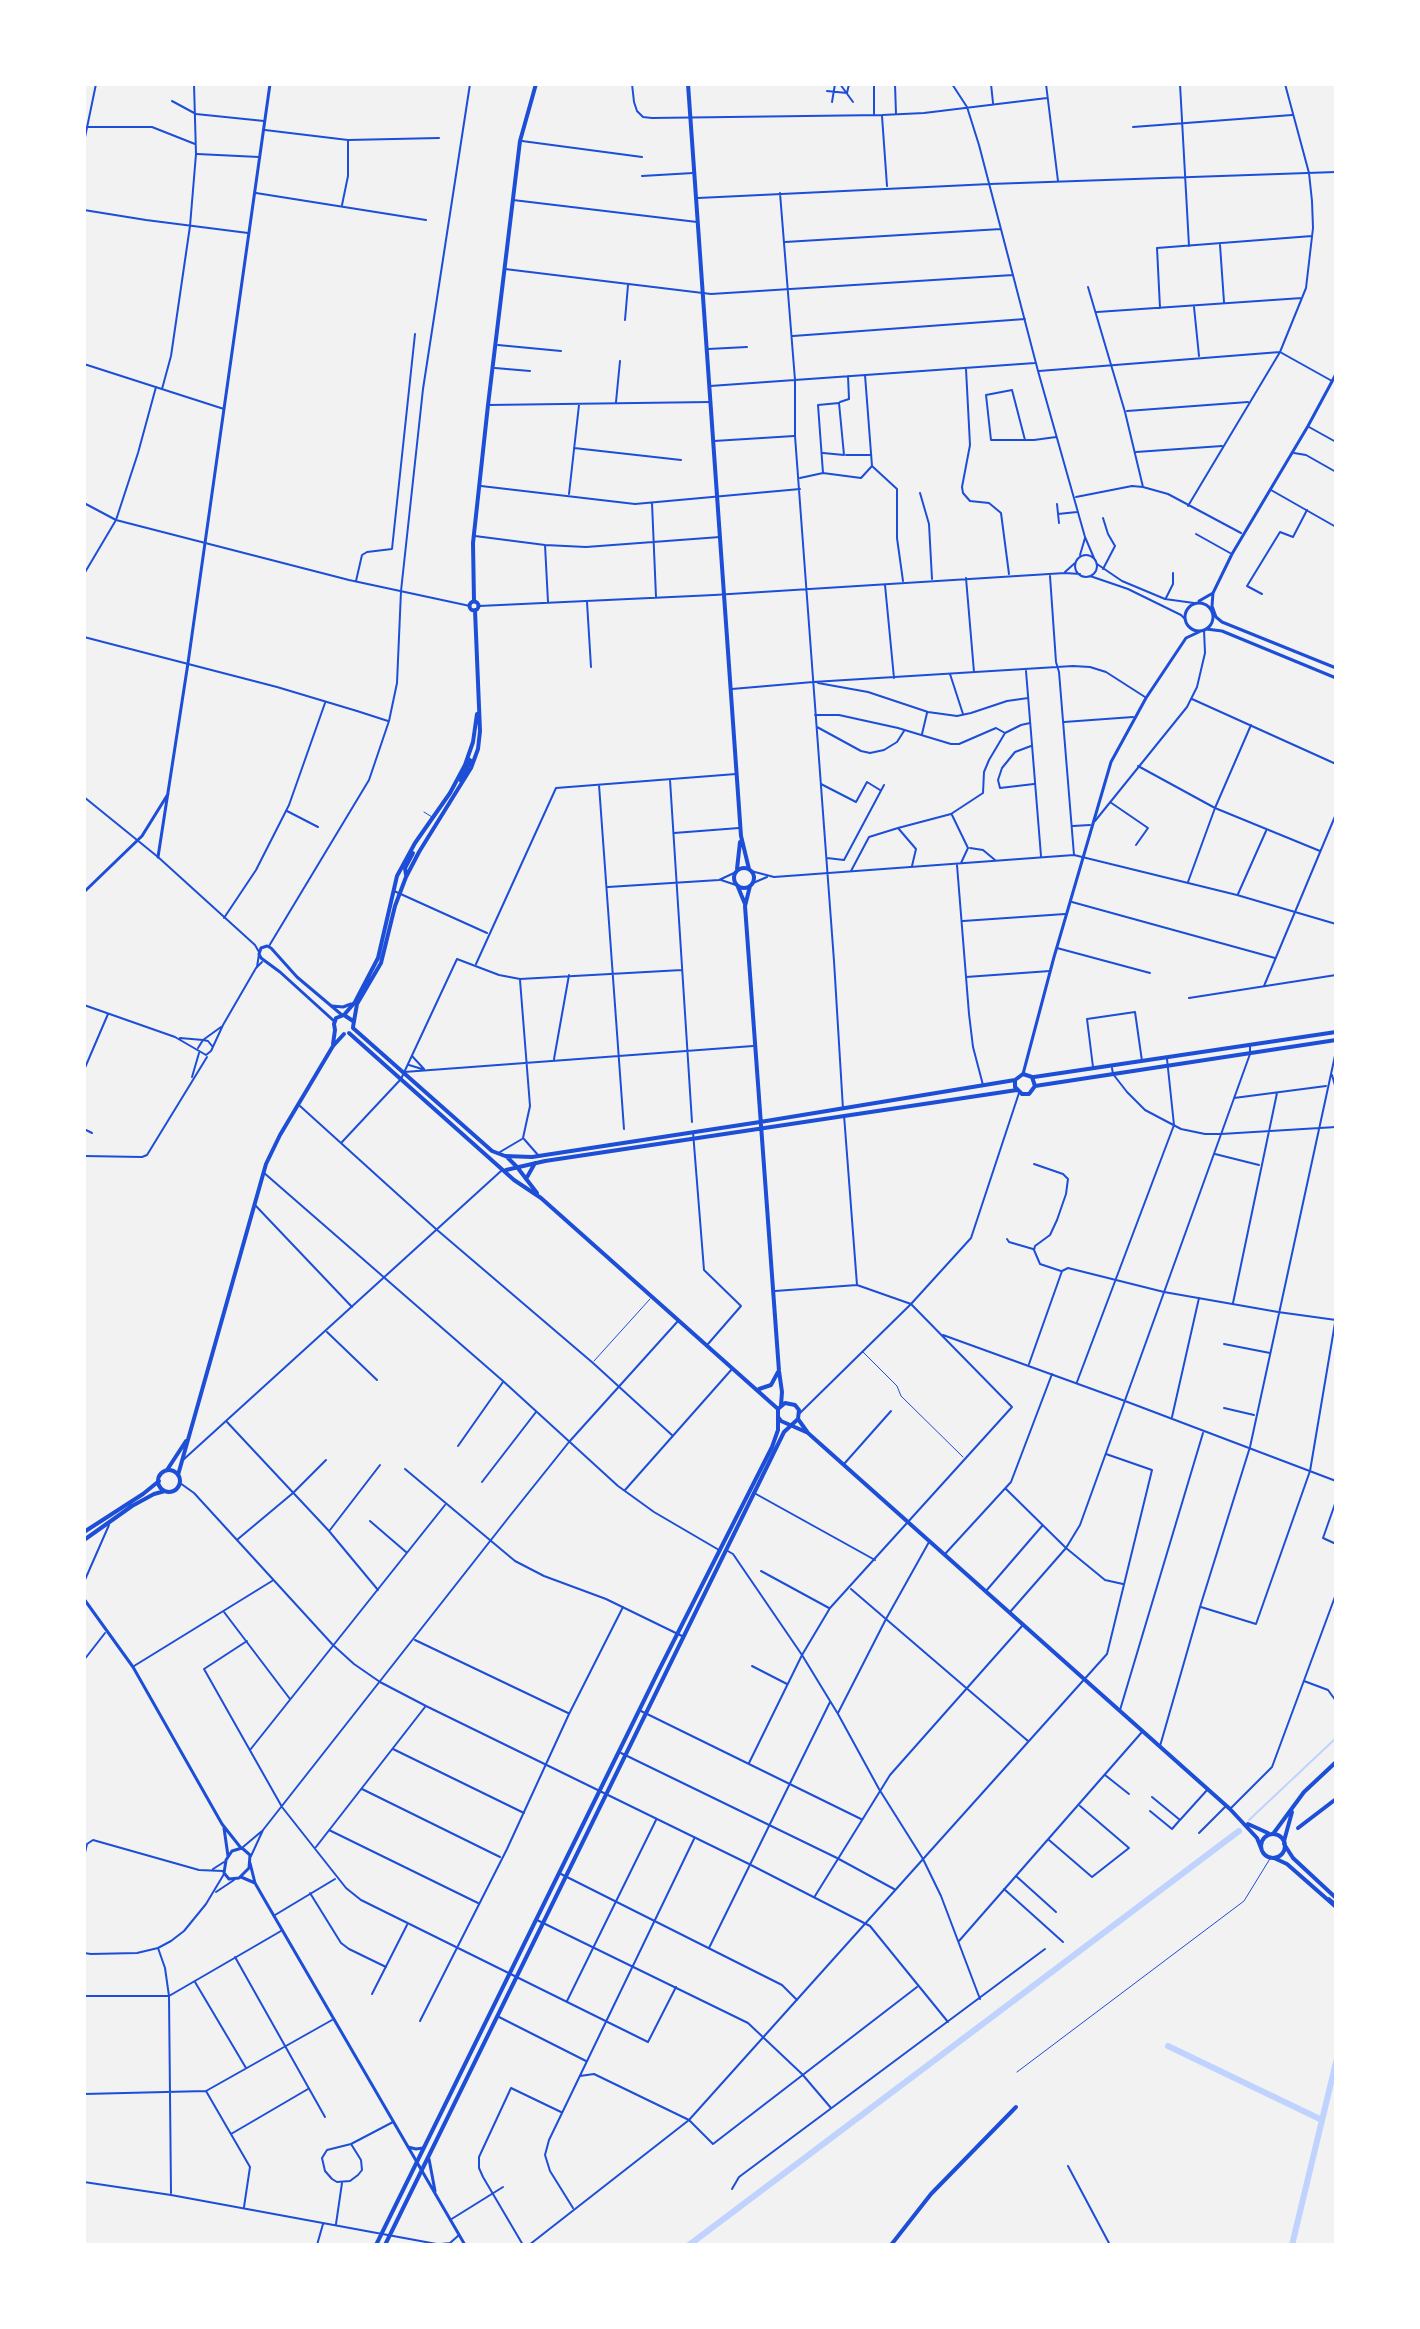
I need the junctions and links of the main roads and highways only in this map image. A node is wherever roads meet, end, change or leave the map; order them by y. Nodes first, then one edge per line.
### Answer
1 (536, 84) edge
2 (688, 84) edge
3 (478, 703) junction
4 (471, 749) junction
5 (457, 792) junction
6 (450, 803) junction
7 (433, 818) junction
8 (741, 836) junction
9 (413, 848) junction
10 (750, 870) junction
11 (736, 872) junction
12 (406, 877) junction
13 (752, 884) junction
14 (737, 886) junction
15 (745, 906) junction
16 (343, 1015) junction
17 (353, 1021) junction
18 (335, 1030) junction
19 (349, 1032) junction
20 (1336, 1032) edge
21 (1336, 1040) edge
22 (333, 1046) junction
23 (1032, 1077) junction
24 (1015, 1080) junction
25 (1035, 1086) junction
26 (1018, 1091) junction
27 (760, 1122) junction
28 (761, 1129) junction
29 (505, 1156) junction
30 (535, 1163) junction
31 (515, 1168) junction
32 (503, 1170) junction
33 (526, 1181) junction
34 (541, 1198) junction
35 (779, 1371) junction
36 (757, 1389) junction
37 (782, 1392) junction
38 (792, 1403) junction
39 (780, 1407) junction
40 (799, 1416) junction
41 (778, 1417) junction
42 (791, 1424) junction
43 (191, 1431) junction
44 (808, 1433) junction
45 (166, 1471) junction
46 (178, 1475) junction
47 (159, 1481) junction
48 (165, 1491) junction
49 (84, 1536) edge
50 (622, 1754) junction
51 (1336, 1762) edge
52 (1336, 1799) edge
53 (1293, 1806) junction
54 (1298, 1828) dead end
55 (1252, 1830) junction
56 (1272, 1834) junction
57 (1284, 1842) junction
58 (1261, 1848) junction
59 (1272, 1858) junction
60 (1336, 1901) edge
61 (512, 1976) junction
62 (1016, 2107) dead end
63 (419, 2167) junction
64 (386, 2234) junction
65 (376, 2245) edge
66 (385, 2245) edge
67 (891, 2245) edge

1 - 3 main road
2 - 8 main road
3 - 4 main road
3 - 5 main road
4 - 5 main road
4 - 7 main road
5 - 6 main road
6 - 7 main road
6 - 12 main road
7 - 9 main road
8 - 10 main road
8 - 11 main road
9 - 12 main road
9 - 16 main road
10 - 11 main road
10 - 13 main road
11 - 14 main road
12 - 17 main road
13 - 14 main road
13 - 15 main road
14 - 15 main road
15 - 27 main road
16 - 17 main road
16 - 18 main road
17 - 19 main road
18 - 19 main road
18 - 22 main road
19 - 22 main road
19 - 29 main road
19 - 32 main road
20 - 23 main road
21 - 25 main road
22 - 43 main road
23 - 24 main road
23 - 25 main road
24 - 26 main road
24 - 27 main road
25 - 26 main road
26 - 28 main road
27 - 28 main road
27 - 29 main road
28 - 30 main road
28 - 35 main road
29 - 31 main road
30 - 31 main road
30 - 33 main road
31 - 32 main road
31 - 33 main road
32 - 34 main road
33 - 34 main road
34 - 36 main road
35 - 36 main road
35 - 37 main road
36 - 39 main road
37 - 38 main road
37 - 39 main road
38 - 39 main road
38 - 40 main road
39 - 41 main road
40 - 42 main road
40 - 44 main road
41 - 42 main road
41 - 50 main road
42 - 44 main road
42 - 50 main road
43 - 45 main road
43 - 46 main road
44 - 55 main road
45 - 46 main road
45 - 47 main road
46 - 48 main road
47 - 48 main road
47 - 49 main road
48 - 49 main road
50 - 61 main road
51 - 53 main road
52 - 54 main road
53 - 56 main road
53 - 57 main road
55 - 56 main road
55 - 58 main road
56 - 57 main road
56 - 58 main road
57 - 59 main road
57 - 60 main road
58 - 59 main road
59 - 60 main road
61 - 63 main road
61 - 63 main road
62 - 67 main road
63 - 64 main road
64 - 65 main road
64 - 66 main road

